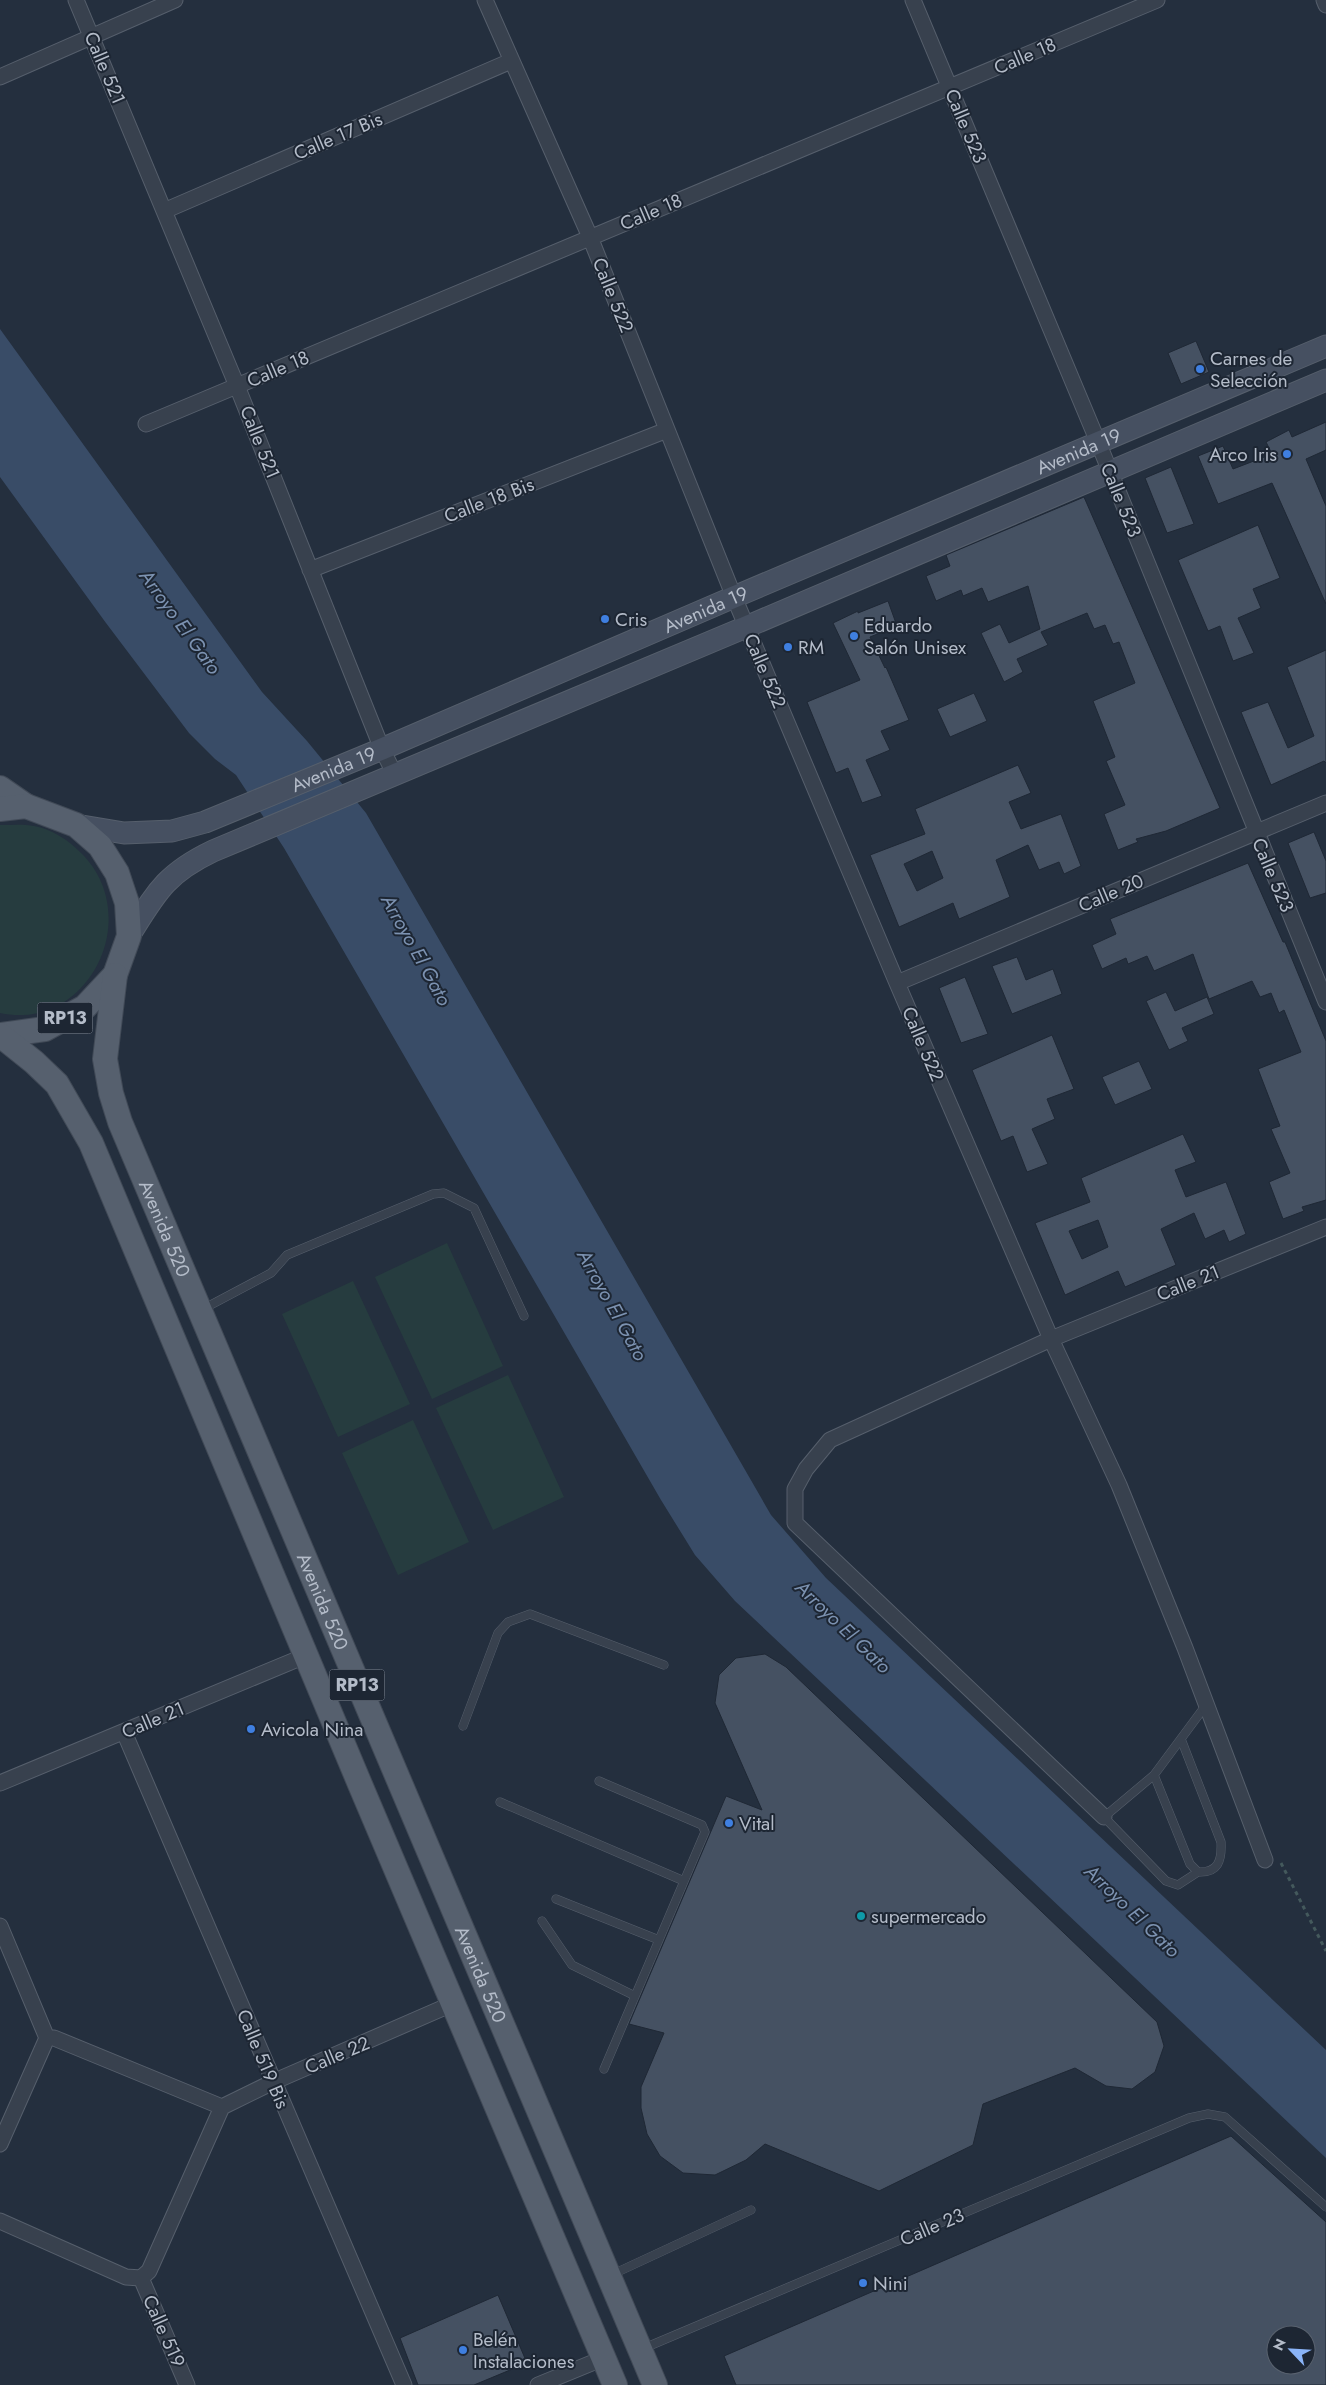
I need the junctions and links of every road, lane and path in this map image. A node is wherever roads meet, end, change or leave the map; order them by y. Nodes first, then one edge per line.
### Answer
1 (76, 0) edge
2 (174, 0) edge
3 (485, 0) edge
4 (913, 0) edge
5 (1157, 0) edge
6 (1324, 0) edge
7 (1326, 5) edge
8 (91, 35) junction
9 (511, 61) junction
10 (0, 77) edge
11 (950, 87) junction
12 (164, 211) junction
13 (590, 237) junction
14 (1326, 346) edge
15 (1326, 380) edge
16 (237, 386) junction
17 (146, 424) dead end
18 (667, 430) junction
19 (1098, 442) junction
20 (1109, 470) junction
21 (310, 570) junction
22 (734, 597) junction
23 (746, 627) junction
24 (382, 749) junction
25 (395, 775) junction
26 (0, 788) edge
27 (1326, 803) edge
28 (26, 806) junction
29 (0, 808) edge
30 (76, 825) junction
31 (1256, 833) junction
32 (129, 936) junction
33 (115, 974) junction
34 (896, 983) junction
35 (1326, 1002) edge
36 (0, 1035) edge
37 (1326, 1227) edge
38 (199, 1311) junction
39 (524, 1316) dead end
40 (1051, 1340) junction
41 (305, 1656) junction
42 (664, 1665) dead end
43 (1206, 1705) junction
44 (463, 1726) dead end
45 (124, 1732) junction
46 (1181, 1739) junction
47 (1154, 1775) junction
48 (599, 1781) dead end
49 (0, 1783) edge
50 (500, 1802) dead end
51 (1104, 1817) junction
52 (1265, 1860) joint
53 (1198, 1872) junction
54 (684, 1881) junction
55 (556, 1899) dead end
56 (542, 1921) dead end
57 (0, 1926) edge
58 (659, 1940) junction
59 (1326, 1951) edge
60 (635, 1996) junction
61 (452, 2004) junction
62 (47, 2038) junction
63 (604, 2069) dead end
64 (273, 2082) junction
65 (222, 2107) junction
66 (0, 2144) edge
67 (1326, 2207) edge
68 (751, 2210) dead end
69 (0, 2221) edge
70 (610, 2276) junction
71 (140, 2278) junction
72 (641, 2350) junction
73 (604, 2358) junction
74 (187, 2385) edge
75 (404, 2385) edge
76 (538, 2385) edge
77 (615, 2385) edge
78 (656, 2385) edge

1 - 8 street, Calle 521
2 - 8 street
3 - 9 street, Calle 522
4 - 11 street, Calle 523
5 - 11 street, Calle 18
6 - 7 street
8 - 10 street
8 - 12 street, Calle 521
9 - 12 street, Calle 17 Bis
9 - 13 street, Calle 522
11 - 13 street, Calle 18
11 - 19 street, Calle 523
12 - 16 street, Calle 521
13 - 16 street, Calle 18
13 - 18 street, Calle 522
14 - 19 main road, Avenida 19
15 - 20 main road, Avenida 19
16 - 17 street, Calle 18
16 - 21 street, Calle 521
18 - 21 street, Calle 18 Bis
18 - 22 street, Calle 522
19 - 20 street, Calle 523
19 - 22 main road, Avenida 19
20 - 23 main road, Avenida 19
20 - 31 street, Calle 523
21 - 24 street, Calle 521
22 - 23 street, Calle 522
22 - 24 main road, Avenida 19
23 - 25 main road, Avenida 19
23 - 34 street, Calle 522
24 - 25 street, Calle 521
24 - 30 main road, Avenida 19
25 - 32 main road, Avenida 19
26 - 28 main road, RP13
27 - 31 street, Calle 20
28 - 29 main road, RP13
28 - 30 main road, RP13
30 - 32 main road, RP13
31 - 34 street, Calle 20
31 - 35 street, Calle 523
32 - 33 main road, RP13
33 - 36 main road, RP13
33 - 38 main road, Avenida 520 / RP13
34 - 40 street, Calle 522
36 - 41 main road, Avenida 520 / RP13
37 - 40 street, Calle 21
38 - 39 lane
38 - 70 main road, Avenida 520 / RP13
40 - 43 street, Calle 522
40 - 51 street, Calle 21
41 - 45 street, Calle 21
41 - 61 main road, Avenida 520 / RP13
42 - 44 lane
43 - 46 lane
43 - 52 street, Calle 522
45 - 49 street, Calle 21
45 - 64 street, Calle 519 Bis
46 - 47 lane
46 - 53 lane
47 - 51 lane
47 - 53 lane
48 - 54 lane
50 - 54 lane
51 - 53 lane
52 - 59 path
54 - 58 lane
55 - 58 lane
56 - 60 lane
57 - 62 street
58 - 60 lane
60 - 63 lane
61 - 64 street, Calle 22
61 - 73 main road, Avenida 520 / RP13
62 - 65 street
62 - 66 street
64 - 65 street, Calle 22
64 - 75 street, Calle 519 Bis
65 - 71 street
67 - 72 lane, Calle 23
68 - 70 lane
69 - 71 street
70 - 72 main road, Avenida 520 / RP13
71 - 74 street, Calle 519
72 - 78 main road, Avenida 520 / RP13
73 - 76 street
73 - 77 main road, Avenida 520 / RP13

